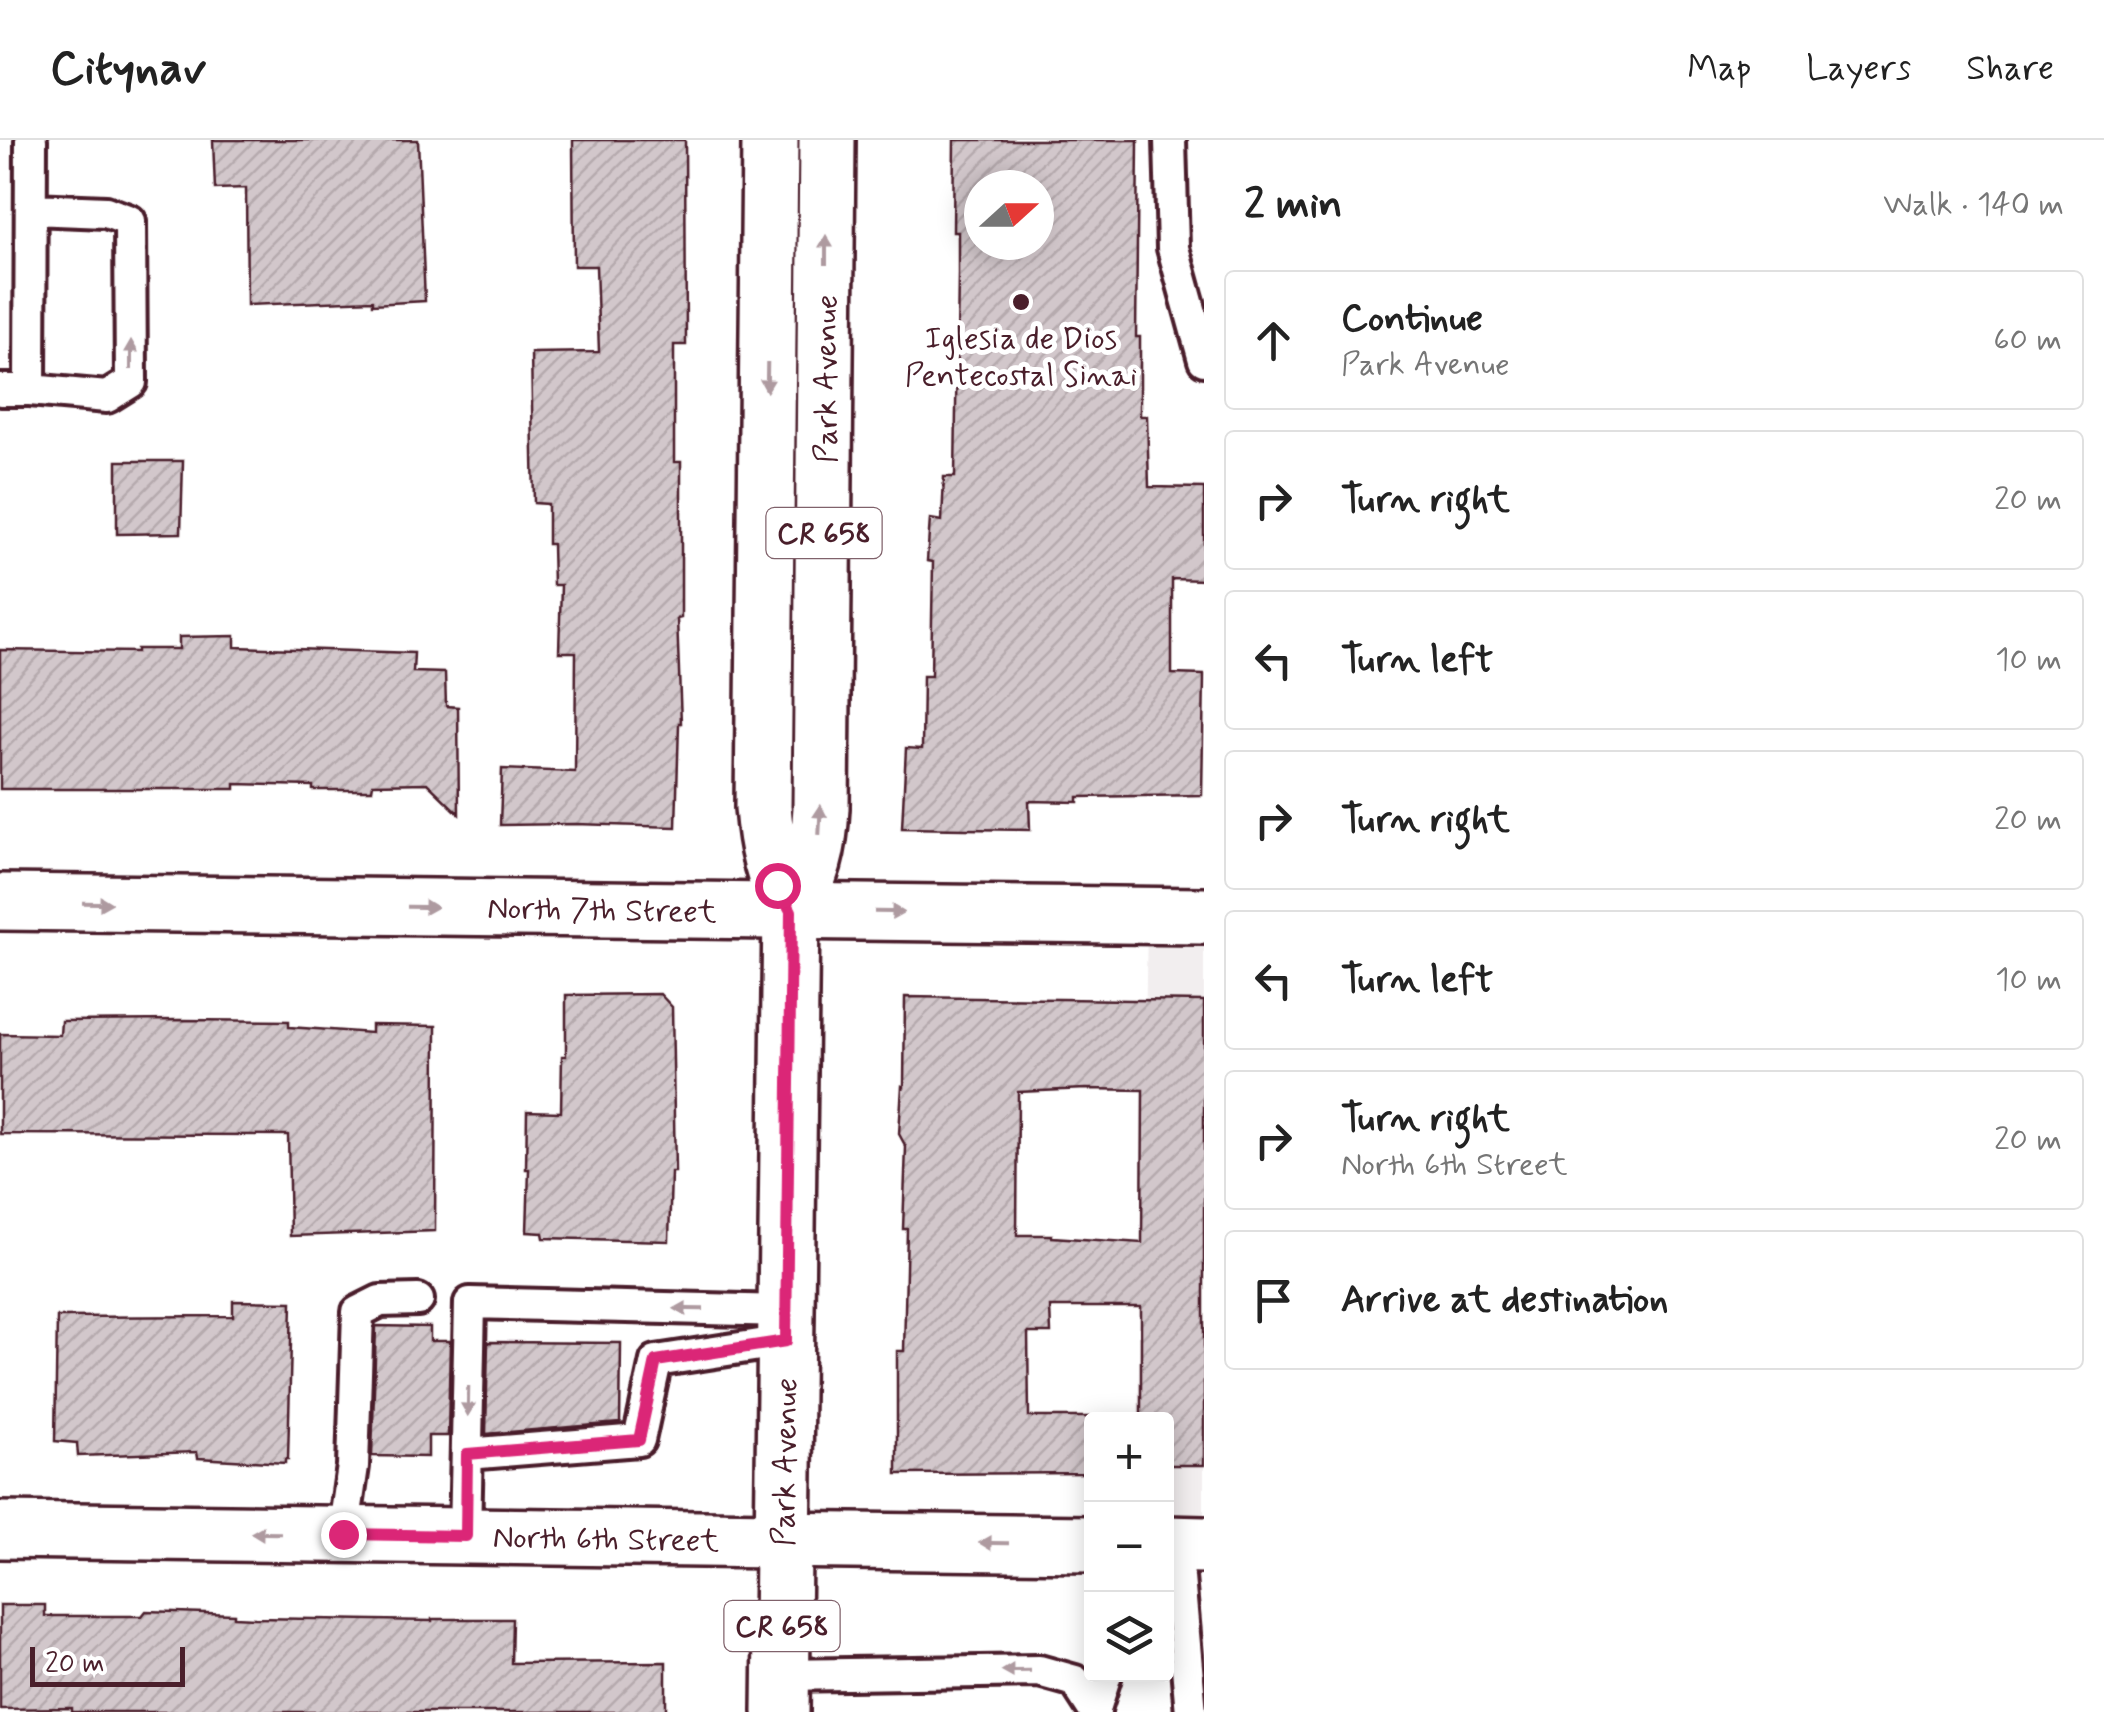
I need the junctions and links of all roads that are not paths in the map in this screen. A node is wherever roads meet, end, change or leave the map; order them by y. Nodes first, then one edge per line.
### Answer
1 (31, 140) edge
2 (770, 140) edge
3 (827, 140) edge
4 (1170, 140) edge
5 (32, 210) junction
6 (1204, 360) edge
7 (15, 390) edge
8 (0, 902) edge
9 (791, 911) junction
10 (1204, 916) edge
11 (418, 1300) dead end
12 (786, 1326) junction
13 (467, 1454) junction
14 (0, 1530) edge
15 (343, 1534) junction
16 (466, 1536) junction
17 (783, 1540) junction
18 (1084, 1544) edge
19 (1182, 1544) edge
20 (1104, 1682) edge
21 (782, 1693) edge
22 (1095, 1710) edge
23 (1190, 1712) edge

1 - 5 lane
2 -> 9 street, Park Avenue / CR 658
9 -> 3 street, Park Avenue / CR 658
4 - 6 lane
5 - 7 lane
7 -> 5 lane
8 -> 9 street, North 7th Street
9 -> 10 street, North 7th Street
9 - 12 street, Park Avenue / CR 658
11 - 15 lane
12 - 13 lane
12 -> 13 lane
12 - 17 street, Park Avenue / CR 658
13 - 16 lane
15 -> 14 street, North 6th Street
15 - 16 street, North 6th Street
16 - 17 street, North 6th Street
18 -> 17 street, North 6th Street
17 - 21 street, Park Avenue / CR 658
19 - 23 lane
20 - 22 lane
22 -> 21 lane

